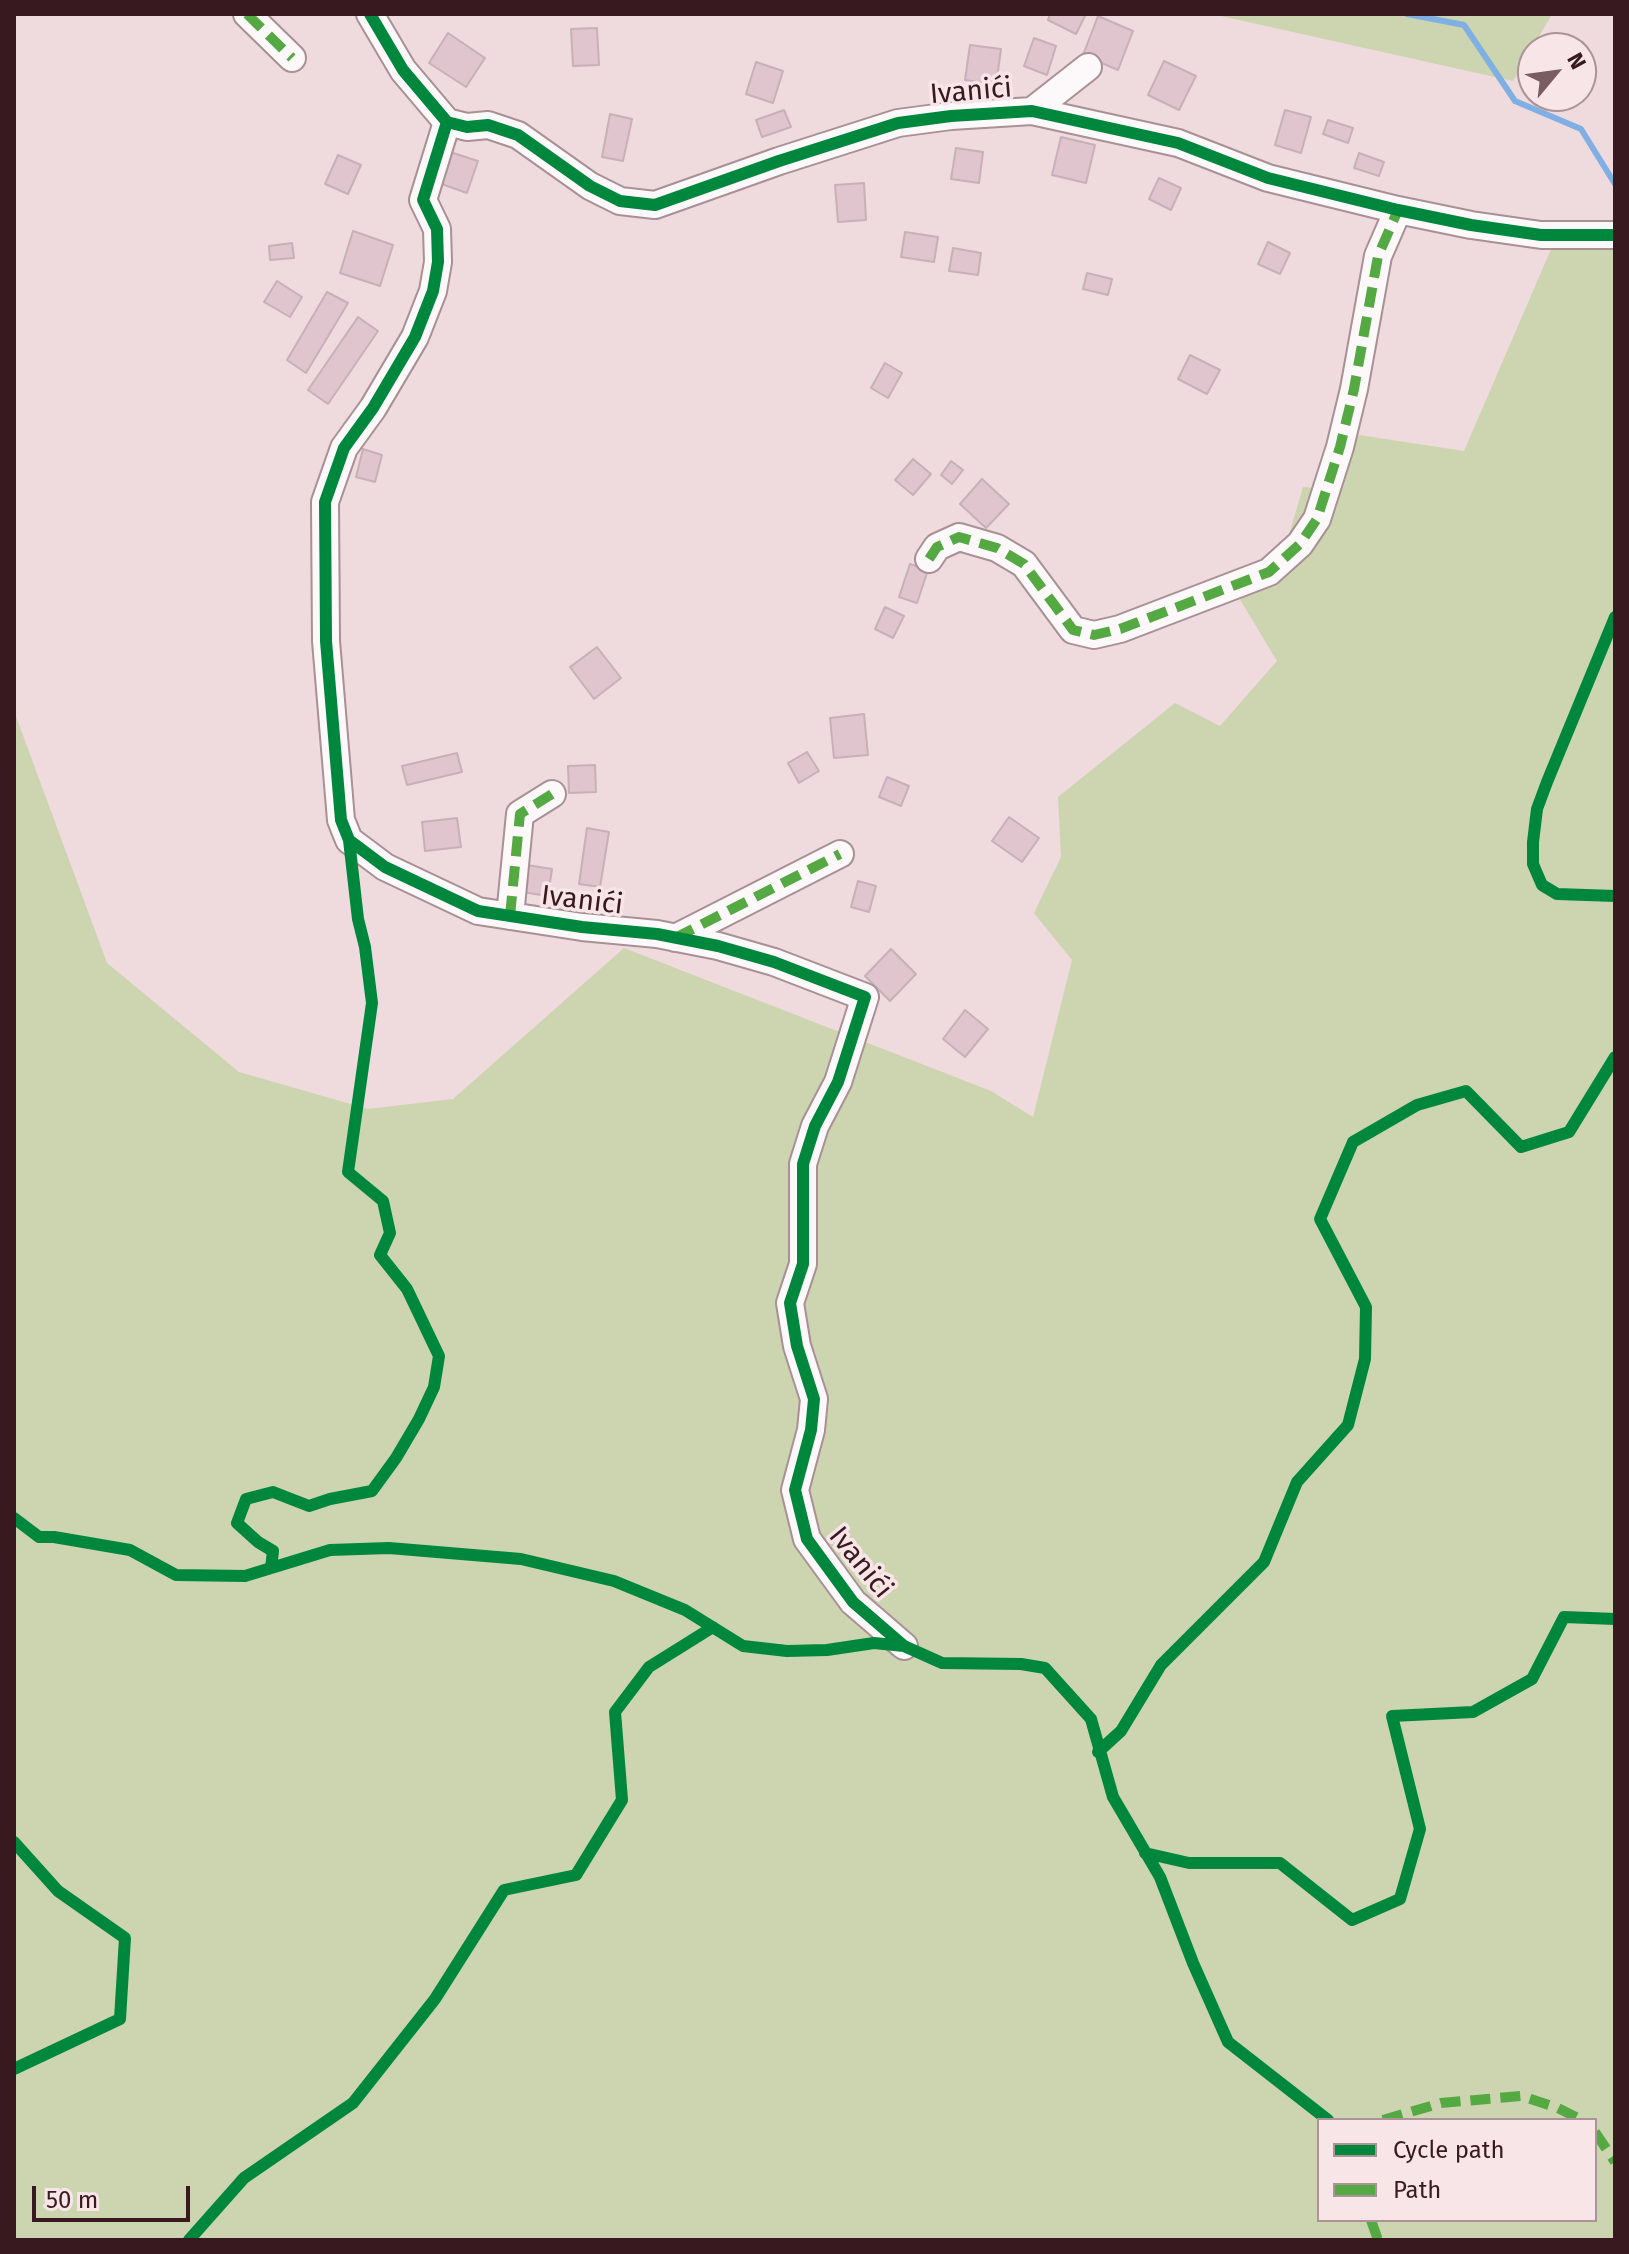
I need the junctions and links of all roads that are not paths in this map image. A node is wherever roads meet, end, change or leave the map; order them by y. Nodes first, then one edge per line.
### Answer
1 (247, 14) edge
2 (370, 14) edge
3 (292, 58) dead end
4 (1088, 67) dead end
5 (1032, 111) junction
6 (447, 122) junction
7 (1398, 210) junction
8 (1615, 235) edge
9 (929, 559) dead end
10 (552, 794) dead end
11 (840, 854) dead end
12 (510, 916) junction
13 (675, 938) junction
14 (904, 1646) dead end

1 - 3 street
2 - 6 street
4 - 5 street
5 - 6 street, Ivanići
5 - 7 street, Ivanići
6 - 12 street, Ivanići
7 - 8 street, Ivanići
7 - 9 street
10 - 12 street
11 - 13 street
12 - 13 street, Ivanići
13 - 14 street, Ivanići

